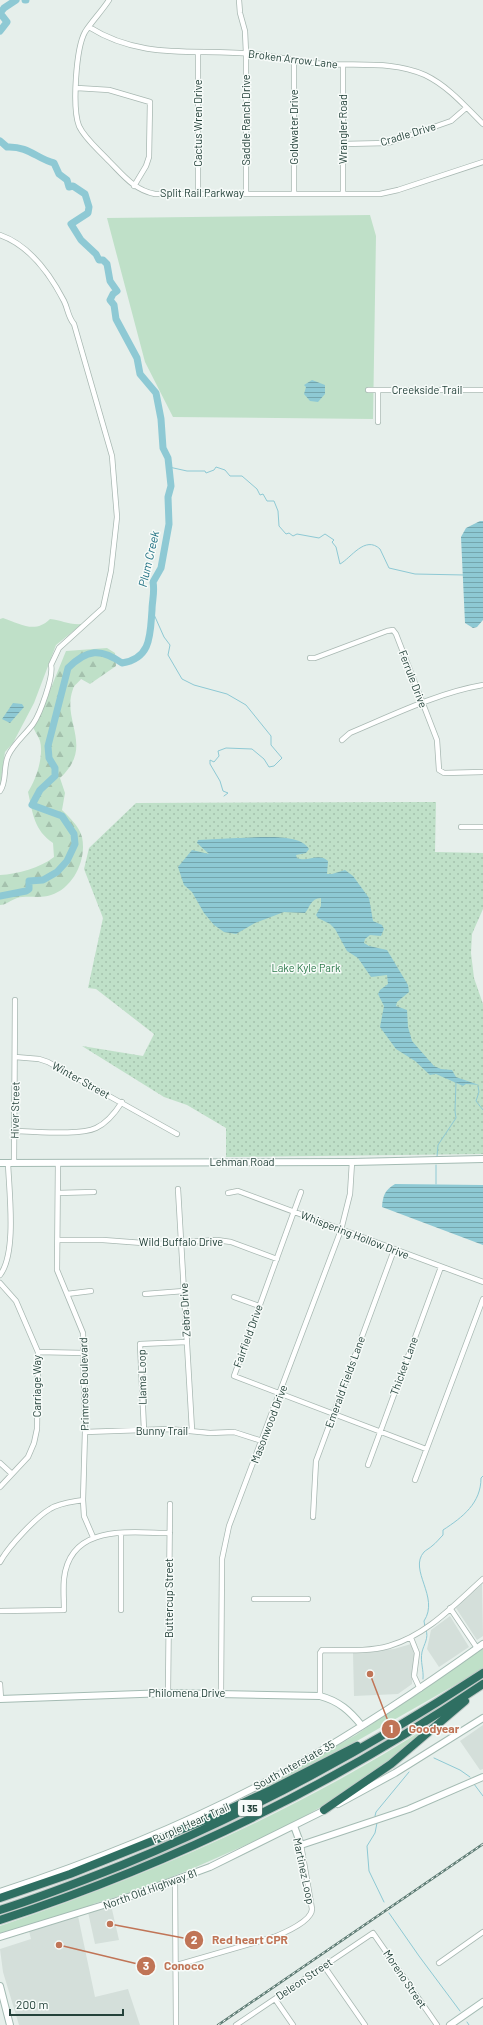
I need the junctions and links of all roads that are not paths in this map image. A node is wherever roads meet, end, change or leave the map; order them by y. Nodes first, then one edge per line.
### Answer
1 (109, 0) edge
2 (239, 0) edge
3 (89, 27) junction
4 (198, 52) junction
5 (246, 53) junction
6 (294, 60) junction
7 (343, 65) junction
8 (77, 88) junction
9 (466, 108) junction
10 (483, 124) edge
11 (343, 144) junction
12 (483, 162) edge
13 (134, 186) junction
14 (246, 193) junction
15 (294, 193) junction
16 (343, 193) junction
17 (198, 194) junction
18 (0, 235) edge
19 (368, 390) dead end
20 (378, 390) junction
21 (483, 390) edge
22 (378, 422) dead end
23 (310, 658) dead end
24 (483, 685) edge
25 (422, 704) junction
26 (342, 740) dead end
27 (483, 772) edge
28 (0, 791) edge
29 (461, 827) dead end
30 (483, 827) edge
31 (15, 1000) dead end
32 (15, 1057) junction
33 (122, 1102) junction
34 (15, 1131) junction
35 (177, 1134) dead end
36 (483, 1159) edge
37 (352, 1162) junction
38 (0, 1163) edge
39 (11, 1163) junction
40 (58, 1163) junction
41 (178, 1189) dead end
42 (94, 1192) dead end
43 (301, 1192) dead end
44 (58, 1193) junction
45 (228, 1193) dead end
46 (293, 1212) junction
47 (341, 1230) junction
48 (58, 1240) junction
49 (181, 1242) junction
50 (394, 1250) junction
51 (277, 1259) junction
52 (441, 1267) junction
53 (0, 1275) edge
54 (483, 1282) edge
55 (0, 1283) edge
56 (184, 1291) junction
57 (91, 1292) dead end
58 (67, 1294) junction
59 (145, 1294) dead end
60 (234, 1296) dead end
61 (483, 1299) edge
62 (259, 1306) junction
63 (187, 1342) junction
64 (38, 1352) junction
65 (84, 1353) junction
66 (280, 1394) junction
67 (333, 1414) junction
68 (144, 1430) junction
69 (192, 1430) junction
70 (380, 1431) junction
71 (85, 1432) junction
72 (262, 1441) junction
73 (426, 1449) junction
74 (0, 1463) edge
75 (368, 1465) dead end
76 (12, 1474) junction
77 (415, 1480) dead end
78 (0, 1487) edge
79 (83, 1500) junction
80 (170, 1504) dead end
81 (313, 1517) dead end
82 (170, 1532) junction
83 (121, 1533) junction
84 (93, 1537) junction
85 (0, 1562) edge
86 (483, 1579) edge
87 (254, 1599) dead end
88 (308, 1599) dead end
89 (450, 1608) junction
90 (121, 1610) dead end
91 (0, 1611) edge
92 (411, 1638) junction
93 (483, 1644) edge
94 (477, 1648) junction
95 (483, 1673) edge
96 (0, 1684) edge
97 (481, 1686) edge
98 (420, 1688) junction
99 (168, 1693) junction
100 (221, 1693) junction
101 (320, 1696) junction
102 (0, 1699) edge
103 (483, 1718) edge
104 (362, 1726) junction
105 (373, 1742) junction
106 (483, 1777) edge
107 (324, 1810) junction
108 (294, 1826) junction
109 (301, 1845) junction
110 (175, 1879) junction
111 (0, 1892) edge
112 (0, 1898) edge
113 (0, 1910) edge
114 (0, 1920) edge
115 (483, 1932) edge
116 (373, 1933) joint
117 (0, 1937) edge
118 (439, 1963) dead end
119 (177, 1965) junction
120 (324, 1966) junction
121 (0, 1986) edge
122 (275, 1999) junction
123 (483, 2002) edge
124 (460, 2022) edge
125 (10, 2025) edge
126 (176, 2025) edge
127 (236, 2025) edge
128 (293, 2025) edge
129 (366, 2025) edge
130 (437, 2025) edge
131 (450, 2025) edge

1 - 3 street, Split Rail Parkway
2 - 5 street, Saddle Ranch Drive
3 - 4 street, Broken Arrow Lane
3 - 8 street, Split Rail Parkway
4 - 5 street, Broken Arrow Lane
4 - 17 street, Cactus Wren Drive
5 - 6 street, Broken Arrow Lane
5 - 14 street, Saddle Ranch Drive
6 - 7 street, Broken Arrow Lane
6 - 15 street, Goldwater Drive
7 - 9 street, Broken Arrow Lane
7 - 11 street, Wrangler Road
8 - 13 street, Split Rail Parkway
8 - 13 street
9 - 10 street, Broken Arrow Lane
9 - 11 street, Cradle Drive
11 - 16 street, Wrangler Road
12 - 16 street, Split Rail Parkway
13 - 17 street, Split Rail Parkway
14 - 15 street, Split Rail Parkway
14 - 17 street, Split Rail Parkway
15 - 16 street, Split Rail Parkway
18 - 28 street
19 - 20 street
20 - 21 street, Creekside Trail
20 - 22 street, Creekside Trail
23 - 25 street, Ferrule Drive
24 - 25 street
25 - 26 street
25 - 27 street, Ferrule Drive
29 - 30 street
31 - 32 street, Hiver Street
32 - 33 street, Winter Street
32 - 34 street, Hiver Street
33 - 34 street
33 - 35 street, Winter Street
34 - 39 street, Hiver Street
36 - 37 street, Lehman Road
37 - 40 street, Lehman Road
37 - 47 street, Masonwood Drive
38 - 39 street, Lehman Road
39 - 40 street, Lehman Road
39 - 53 street, Hiver Street
40 - 44 street, Primrose Boulevard
41 - 49 street, Zebra Drive
42 - 44 street
43 - 46 street, Fairfield Drive
44 - 48 street, Primrose Boulevard
45 - 46 street, Whispering Hollow Drive
46 - 47 street, Whispering Hollow Drive
46 - 51 street, Fairfield Drive
47 - 50 street, Whispering Hollow Drive
47 - 66 street, Masonwood Drive
48 - 49 street, Wild Buffalo Drive
48 - 58 street, Primrose Boulevard
49 - 51 street, Wild Buffalo Drive
49 - 56 street, Zebra Drive
50 - 52 street, Whispering Hollow Drive
50 - 67 street, Emerald Fields Lane
51 - 62 street, Fairfield Drive
52 - 54 street, Whispering Hollow Drive
52 - 70 street, Thicket Lane
55 - 64 street, Carriage Way
56 - 59 street
56 - 63 street, Zebra Drive
57 - 58 street
58 - 65 street, Primrose Boulevard
60 - 62 street
61 - 73 street
62 - 66 street, Fairfield Drive
63 - 68 street, Llama Loop
63 - 69 street, Zebra Drive
64 - 65 street
64 - 76 street, Carriage Way
65 - 71 street, Primrose Boulevard
66 - 67 street, Fairfield Drive
66 - 72 street, Masonwood Drive
67 - 70 street, Fairfield Drive
67 - 81 street, Emerald Fields Lane
68 - 69 street, Bunny Trail
68 - 71 street, Bunny Trail
69 - 72 street, Bunny Trail
70 - 73 street, Fairfield Drive
70 - 75 street, Thicket Lane
71 - 79 street, Primrose Boulevard
72 - 100 street, Masonwood Drive
73 - 77 street
74 - 76 street
76 - 78 street, Carriage Way
79 - 84 street, Primrose Boulevard
79 - 85 street
80 - 82 street, Buttercup Street
82 - 83 street
82 - 99 street, Buttercup Street
83 - 84 street
83 - 90 street
84 - 91 street
86 - 89 street
87 - 88 street
89 - 92 street
89 - 94 street
92 - 98 street
92 - 101 street
93 - 94 street, South Interstate 35
94 - 98 street, South Interstate 35
95 - 105 highway, Purple Heart Trail / I 35
96 - 102 street
97 - 107 highway
97 - 114 highway, Purple Heart Trail / I 35
98 - 104 street, South Interstate 35
99 - 100 street, Philomena Drive
99 - 102 street, Philomena Drive
100 - 101 street, Philomena Drive
101 - 104 street, Philomena Drive
103 - 107 street
104 - 111 street, South Interstate 35
105 - 112 highway
105 - 113 highway, Purple Heart Trail / I 35
106 - 109 street
107 - 108 street
108 - 109 street, Martinez Loop
108 - 110 street, North Old Highway 81
109 - 119 street, Martinez Loop
110 - 117 street, North Old Highway 81
110 - 119 street
115 - 118 street
116 - 120 street, Deleon Street
116 - 130 street, Moreno Street
119 - 126 street
120 - 122 street, Deleon Street
120 - 129 street
121 - 125 street
122 - 127 street, Deleon Street
122 - 128 street
123 - 124 street
124 - 131 street

